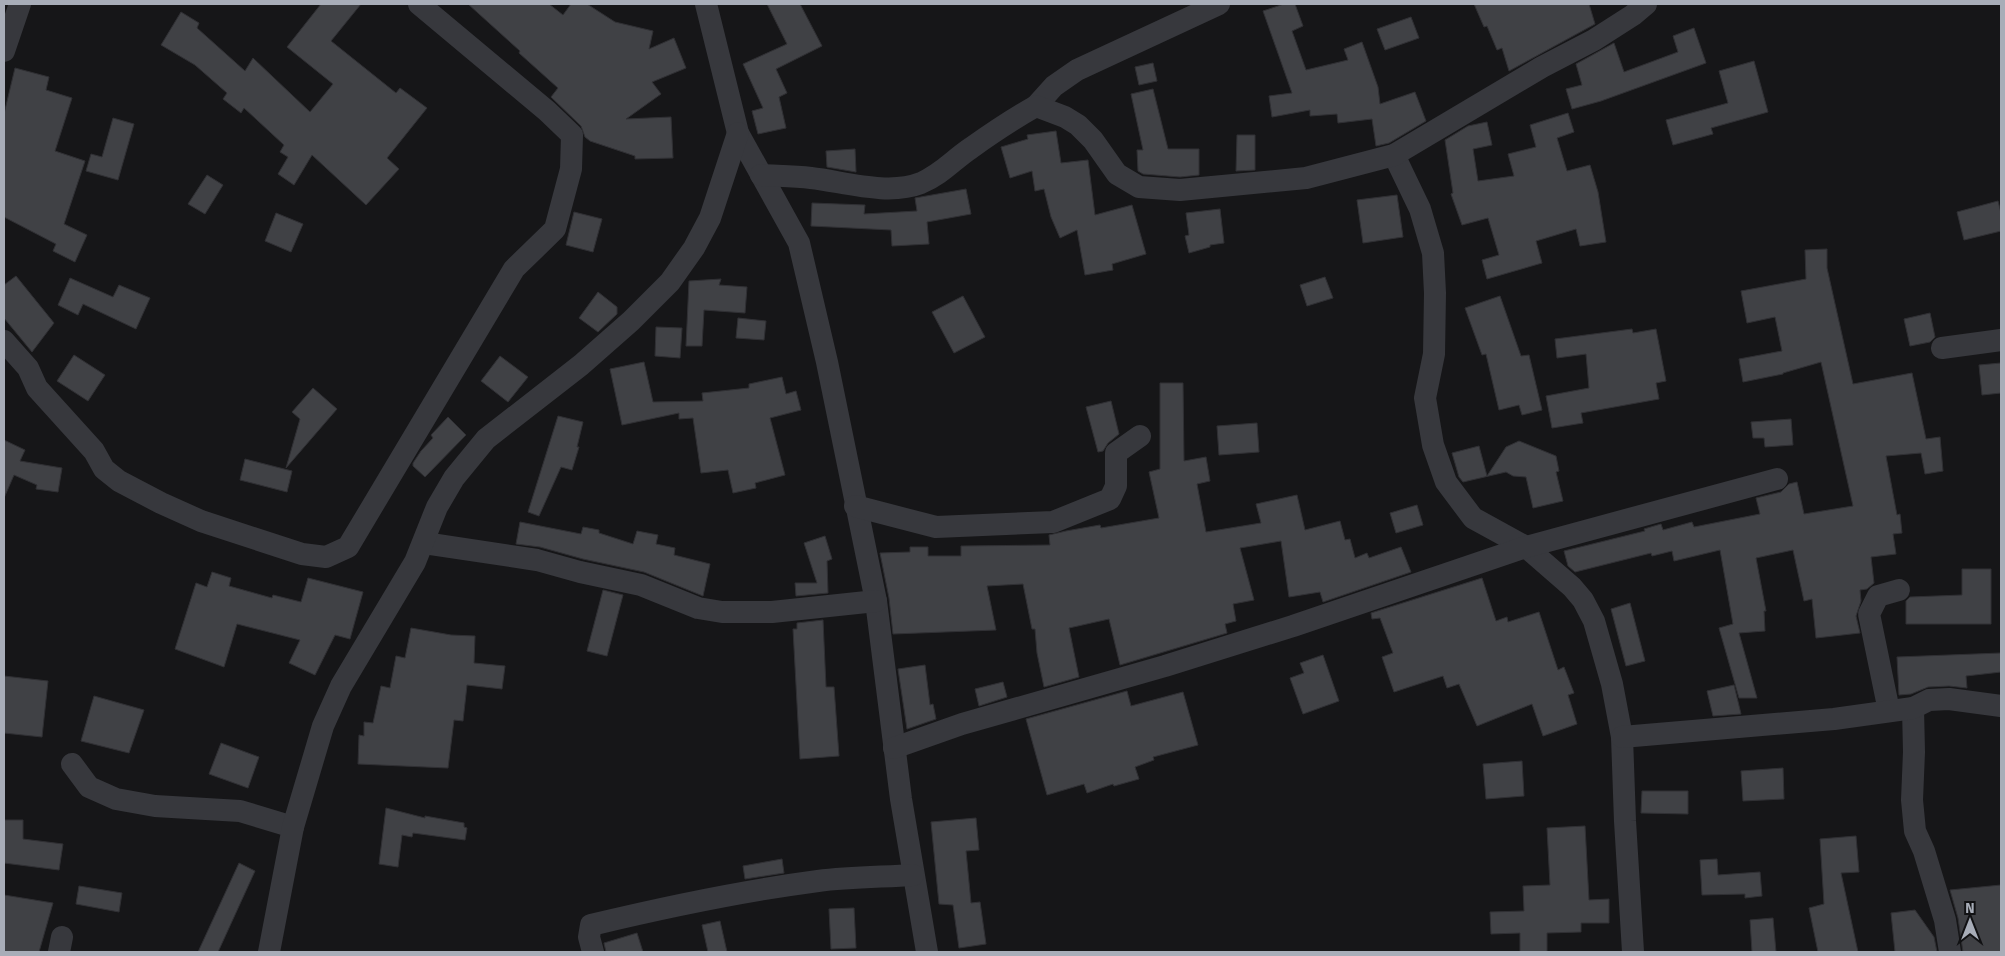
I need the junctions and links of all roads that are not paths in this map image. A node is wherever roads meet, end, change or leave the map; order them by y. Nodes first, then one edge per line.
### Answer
1 (20, 4) edge
2 (419, 4) edge
3 (706, 4) edge
4 (1219, 4) edge
5 (1646, 4) edge
6 (1177, 13) edge
7 (4, 51) edge
8 (1036, 106) junction
9 (738, 133) junction
10 (1394, 154) junction
11 (761, 176) junction
12 (2001, 340) edge
13 (4, 341) edge
14 (1942, 348) dead end
15 (1140, 436) dead end
16 (1777, 479) dead end
17 (855, 506) junction
18 (424, 543) junction
19 (1526, 547) junction
20 (1898, 590) dead end
21 (876, 602) junction
22 (2001, 706) edge
23 (1913, 708) junction
24 (1889, 711) junction
25 (1622, 737) junction
26 (894, 748) junction
27 (72, 764) dead end
28 (293, 827) junction
29 (913, 875) junction
30 (269, 952) edge
31 (593, 952) edge
32 (927, 952) edge
33 (1634, 952) edge
34 (1950, 952) edge

1 - 7 street
2 - 13 street
3 - 9 street
4 - 6 street
5 - 10 street
6 - 8 street
8 - 10 street
8 - 11 street
9 - 11 street
9 - 18 street
10 - 19 street
11 - 17 street
12 - 14 street
15 - 17 street
16 - 19 street
17 - 21 street
18 - 21 street
18 - 28 street
19 - 25 street
19 - 26 street
20 - 24 street
21 - 26 street
22 - 23 street
23 - 24 street
23 - 34 street
24 - 25 street
25 - 33 street
26 - 29 street
27 - 28 street
28 - 30 street
29 - 31 street
29 - 32 street

